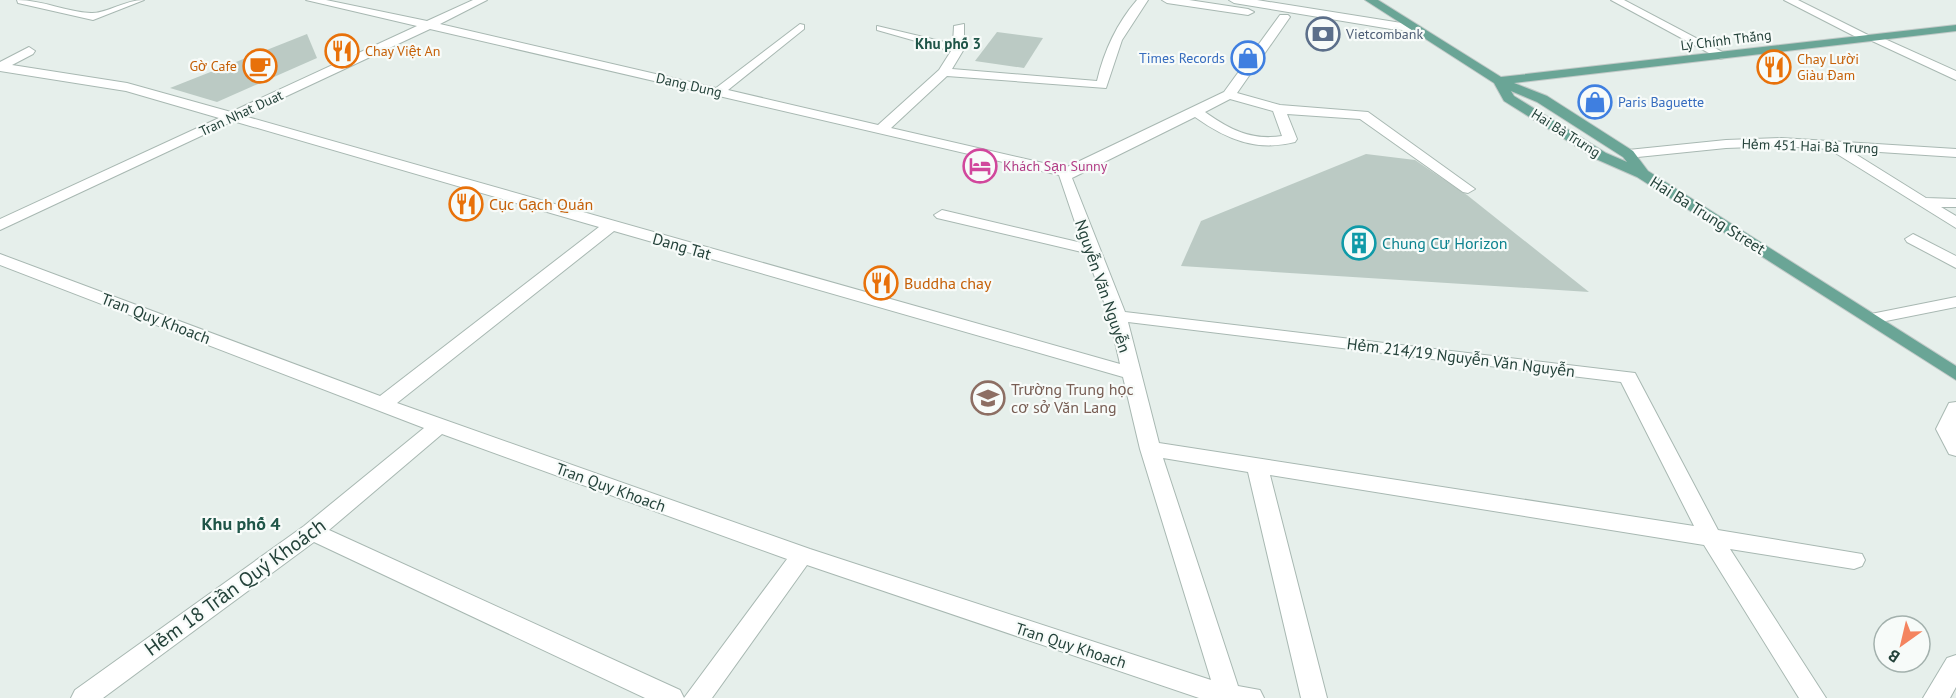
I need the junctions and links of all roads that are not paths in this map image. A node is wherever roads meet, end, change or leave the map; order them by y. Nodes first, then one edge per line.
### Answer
1 (140, 0) edge
2 (310, 0) edge
3 (482, 0) edge
4 (1143, 0) edge
5 (1167, 0) edge
6 (1234, 0) edge
7 (1370, 0) edge
8 (1616, 0) edge
9 (1789, 0) edge
10 (22, 1) edge
11 (93, 17) junction
12 (1284, 17) junction
13 (107, 20) dead end
14 (1347, 20) junction
15 (429, 25) junction
16 (960, 26) dead end
17 (800, 27) dead end
18 (881, 28) dead end
19 (1414, 28) junction
20 (1956, 28) edge
21 (1869, 37) junction
22 (958, 49) junction
23 (29, 51) dead end
24 (1724, 56) junction
25 (0, 67) edge
26 (944, 72) junction
27 (1956, 76) edge
28 (1499, 81) junction
29 (718, 92) junction
30 (1229, 95) junction
31 (1279, 109) junction
32 (1194, 110) junction
33 (231, 118) junction
34 (882, 129) junction
35 (1830, 144) junction
36 (1956, 153) edge
37 (1628, 154) junction
38 (1067, 173) junction
39 (1642, 174) junction
40 (1468, 189) dead end
41 (1922, 202) junction
42 (1956, 203) edge
43 (942, 215) dead end
44 (1956, 223) edge
45 (0, 225) edge
46 (610, 226) junction
47 (1913, 239) dead end
48 (1092, 250) junction
49 (0, 259) edge
50 (1956, 263) edge
51 (1956, 302) edge
52 (1118, 316) junction
53 (1871, 320) junction
54 (1133, 374) junction
55 (1956, 374) edge
56 (384, 403) junction
57 (1956, 408) edge
58 (439, 426) junction
59 (1150, 449) junction
60 (1956, 449) edge
61 (1257, 466) junction
62 (312, 532) junction
63 (1710, 536) junction
64 (802, 555) junction
65 (1854, 560) dead end
66 (1956, 665) edge
67 (84, 698) edge
68 (671, 698) edge
69 (697, 698) edge
70 (1229, 698) edge
71 (1251, 698) edge
72 (1314, 698) edge
73 (1813, 698) edge
74 (1936, 698) edge

1 - 11 street
2 - 15 street, Dang Dung
3 - 15 street, Tran Nhat Duat
4 - 26 street
5 - 12 street
6 - 14 street
7 - 19 main road, Hai Ba Trung Street
8 - 24 street
9 - 21 street
10 - 11 street
11 - 13 street
12 - 14 street
12 - 30 street
14 - 19 street
15 - 29 street, Dang Dung
15 - 33 street, Tran Nhat Duat
16 - 22 street
17 - 29 street
18 - 22 street
19 - 28 main road, Hai Ba Trung Street
20 - 21 main road, Lý Chính Thắng
21 - 24 main road, Lý Chính Thắng
21 - 27 street
22 - 26 street
23 - 25 street
24 - 28 main road, Lý Chính Thắng
25 - 33 street, Dang Tat
26 - 34 street
28 - 37 main road, Hai Ba Trung Street
28 - 39 main road, Hai Bà Trưng
29 - 34 street, Dang Dung
30 - 31 street
30 - 32 street
31 - 32 street
31 - 40 street
32 - 38 street
33 - 45 street, Tran Nhat Duat
33 - 46 street, Dang Tat
34 - 38 street, Dang Dung
35 - 36 street, Hẻm 451 Hai Bà Trưng
35 - 37 street, Hẻm 451 Hai Bà Trưng
35 - 41 street
37 - 39 main road, Hai Ba Trung Street
38 - 48 street, Nguyễn Văn Nguyễn
39 - 53 main road, Hai Ba Trung Street
41 - 42 street
41 - 44 street
43 - 48 street
46 - 54 street, Dang Tat
46 - 56 street
47 - 50 street
48 - 52 street, Nguyễn Văn Nguyễn
49 - 56 street, Tran Quy Khoach
51 - 53 street
52 - 54 street, Nguyễn Văn Nguyễn
52 - 63 street, Hẻm 214/19 Nguyễn Văn Nguyễn
53 - 55 main road, Hai Ba Trung Street
54 - 59 street, Nguyễn Văn Nguyễn
56 - 58 street, Tran Quy Khoach
57 - 60 street
58 - 62 street, Hẻm 18 Trần Quý Khoách
58 - 64 street, Tran Quy Khoach
59 - 61 street
59 - 70 street, Nguyễn Văn Nguyễn
61 - 63 street
61 - 72 street
62 - 67 street, Hẻm 18 Trần Quý Khoách
62 - 68 street
63 - 65 street
63 - 73 street, Hẻm 214/19 Nguyễn Văn Nguyễn
64 - 69 street
64 - 70 street, Tran Quy Khoach
66 - 74 street
70 - 71 street, Tran Quy Khoach

